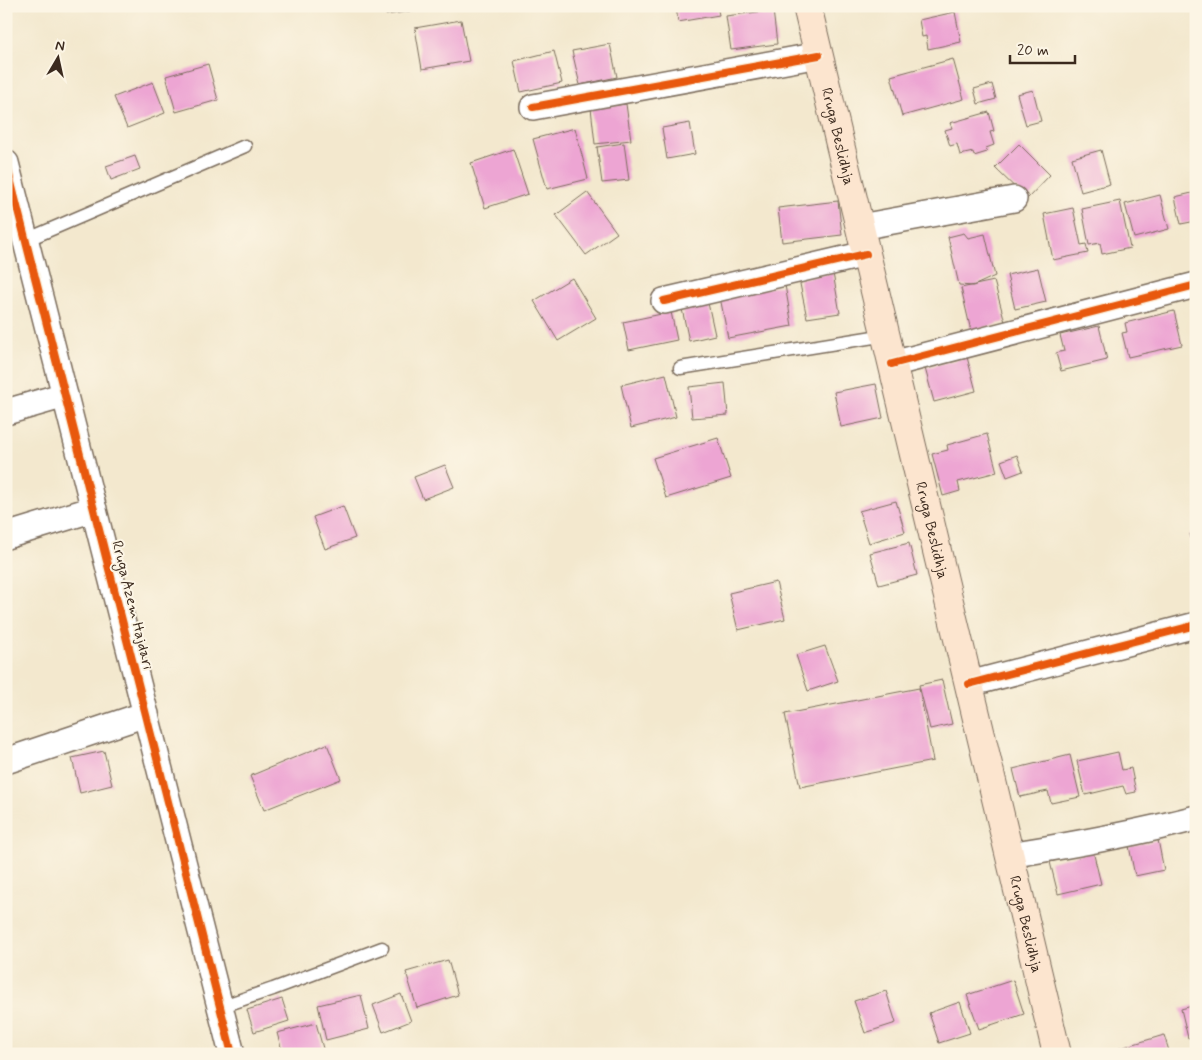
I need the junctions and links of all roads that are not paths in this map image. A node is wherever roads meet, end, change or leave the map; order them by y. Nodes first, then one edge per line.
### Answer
1 (807, 6) edge
2 (819, 55) junction
3 (533, 107) dead end
4 (245, 146) dead end
5 (6, 163) edge
6 (1014, 199) dead end
7 (860, 227) junction
8 (26, 240) junction
9 (866, 254) junction
10 (1196, 285) edge
11 (664, 300) dead end
12 (886, 335) junction
13 (892, 364) junction
14 (680, 368) dead end
15 (65, 395) junction
16 (6, 412) edge
17 (94, 509) junction
18 (6, 536) edge
19 (1196, 625) edge
20 (969, 684) junction
21 (146, 714) junction
22 (6, 761) edge
23 (1196, 818) edge
24 (1009, 855) junction
25 (382, 948) dead end
26 (220, 1007) junction
27 (232, 1054) edge
28 (1057, 1054) edge

1 - 2 main road, Rruga Beslidhja
2 - 3 street
2 - 7 main road, Rruga Beslidhja
4 - 8 lane
5 - 8 street, Rruga Azem Hajdari
6 - 7 street
7 - 9 main road, Rruga Beslidhja
8 - 15 street, Rruga Azem Hajdari
9 - 11 street
9 - 12 main road, Rruga Beslidhja
10 - 13 street
12 - 13 main road, Rruga Beslidhja
12 - 14 lane
13 - 20 main road, Rruga Beslidhja
15 - 16 street
15 - 17 street, Rruga Azem Hajdari
17 - 18 street
17 - 21 street, Rruga Azem Hajdari
19 - 20 street
20 - 24 main road, Rruga Beslidhja
21 - 22 street
21 - 26 street, Rruga Azem Hajdari
23 - 24 street
24 - 28 main road, Rruga Beslidhja
25 - 26 lane
26 - 27 street, Rruga Azem Hajdari

